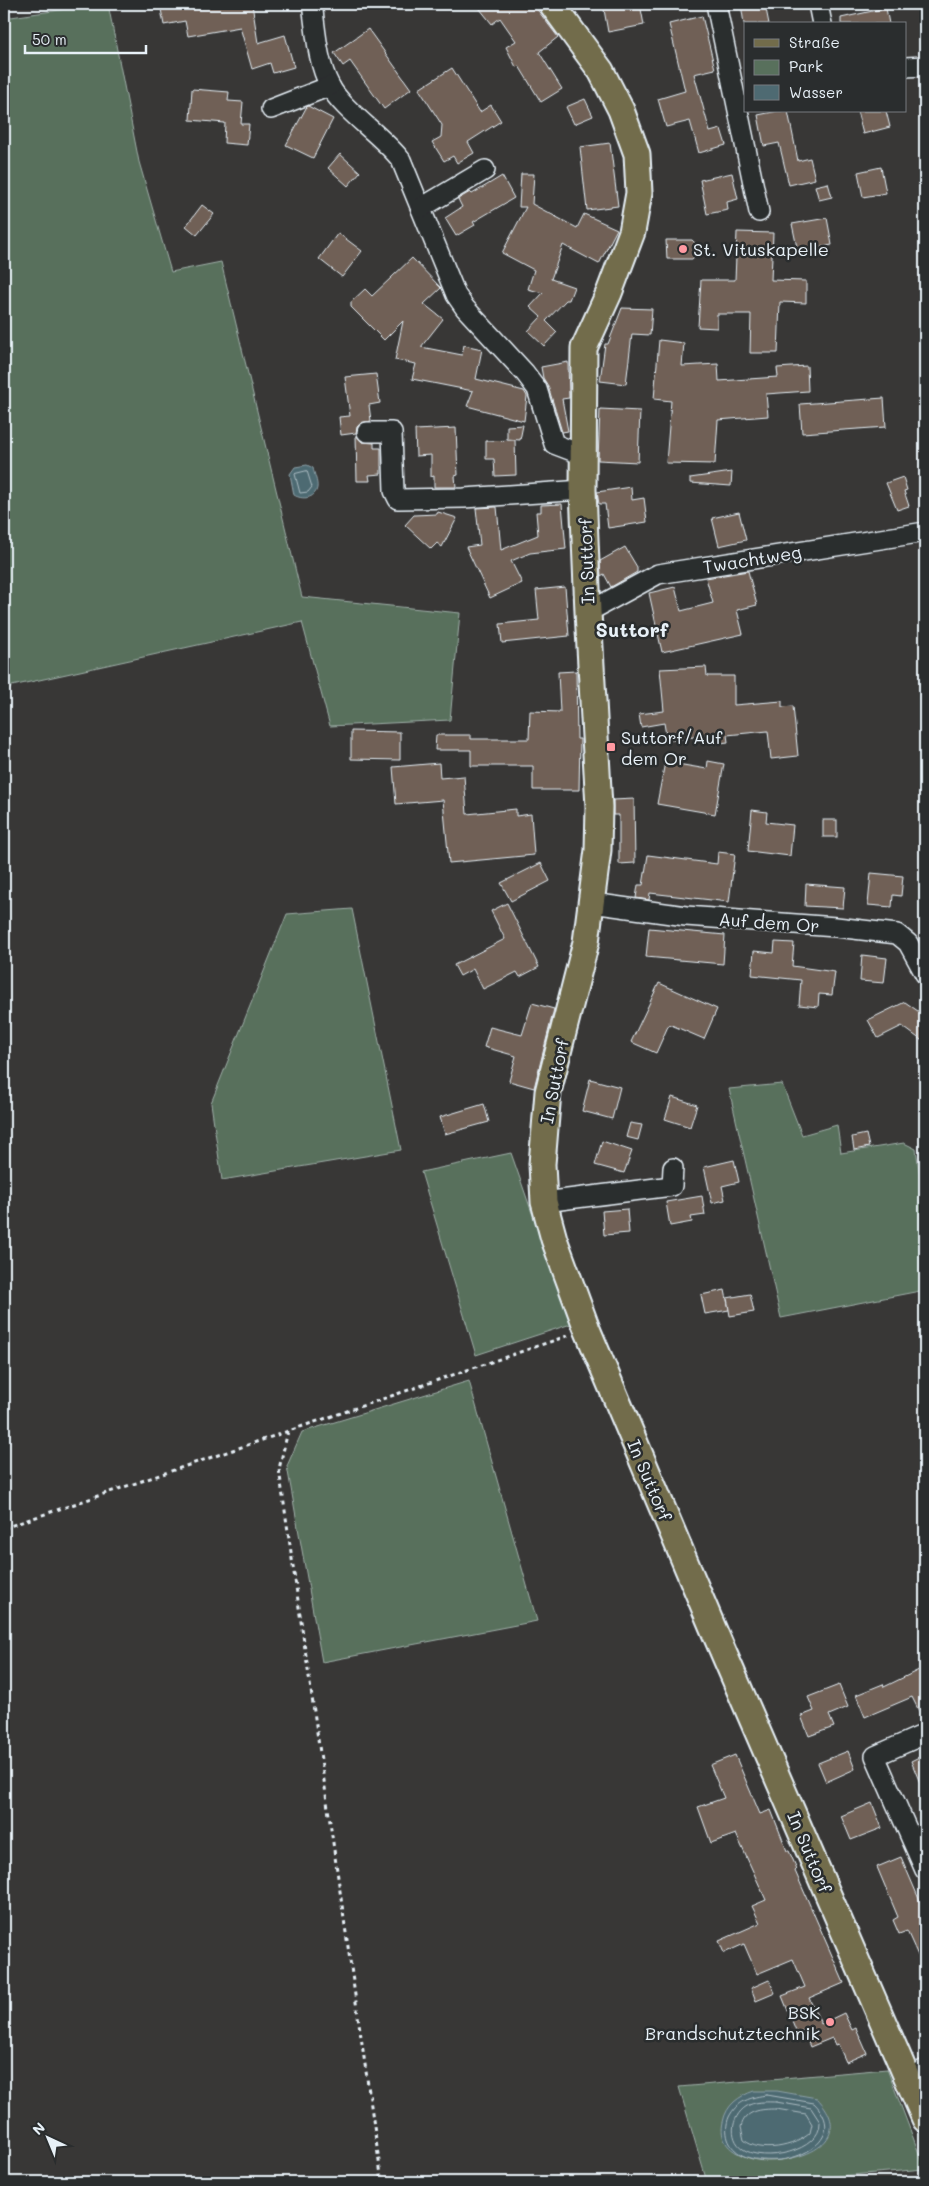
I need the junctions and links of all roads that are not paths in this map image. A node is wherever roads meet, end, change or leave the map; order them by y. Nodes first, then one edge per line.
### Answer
1 (312, 4) edge
2 (552, 4) edge
3 (716, 4) edge
4 (818, 4) edge
5 (822, 22) edge
6 (925, 66) edge
7 (906, 67) edge
8 (330, 86) junction
9 (271, 109) dead end
10 (485, 170) dead end
11 (421, 208) junction
12 (759, 212) dead end
13 (367, 432) dead end
14 (583, 455) junction
15 (583, 490) junction
16 (925, 532) edge
17 (588, 612) junction
18 (592, 903) junction
19 (925, 974) edge
20 (673, 1168) dead end
21 (544, 1202) junction
22 (925, 1734) edge
23 (925, 1870) edge
24 (917, 2074) edge
25 (925, 2119) edge

1 - 8 street
2 - 14 main road, In Suttorf
3 - 12 street
4 - 5 street
6 - 7 street
8 - 9 street
8 - 11 street
10 - 11 street
11 - 14 street
13 - 15 street
14 - 15 main road, In Suttorf
15 - 17 main road, In Suttorf
16 - 17 street, Twachtweg
17 - 18 main road, In Suttorf
18 - 19 street, Auf dem Or
18 - 21 main road, In Suttorf
20 - 21 street
21 - 24 main road, In Suttorf
22 - 23 street
24 - 25 main road, In Suttorf

